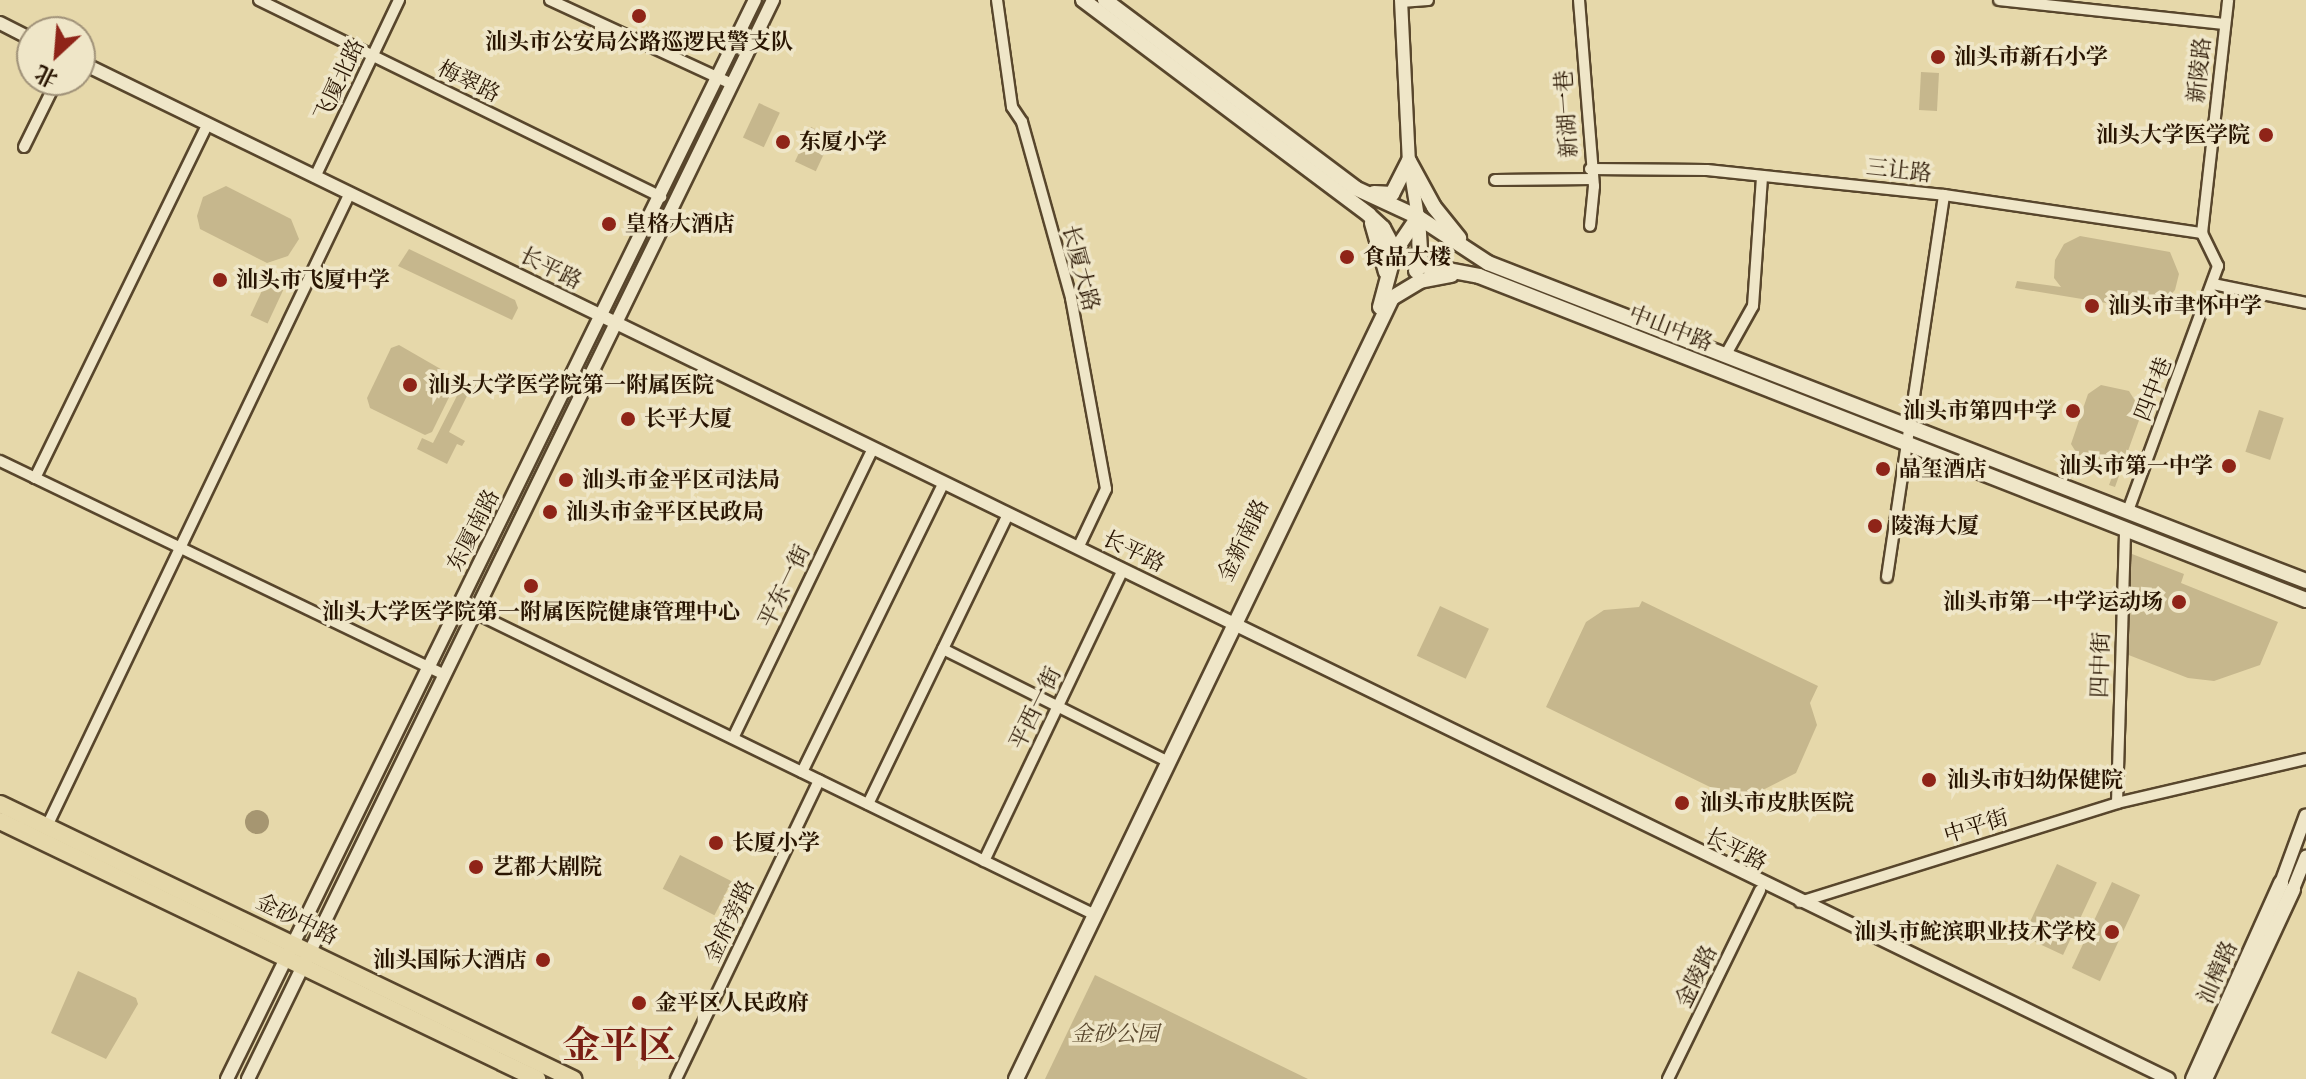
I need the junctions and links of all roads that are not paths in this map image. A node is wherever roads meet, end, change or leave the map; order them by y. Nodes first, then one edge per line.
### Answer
1 (259, 0) edge
2 (399, 0) edge
3 (550, 0) edge
4 (755, 0) edge
5 (773, 0) edge
6 (997, 0) edge
7 (1083, 0) edge
8 (1105, 0) edge
9 (1428, 0) edge
10 (1579, 0) edge
11 (1999, 0) edge
12 (2228, 0) edge
13 (1401, 1) edge
14 (2224, 24) junction
15 (373, 56) junction
16 (96, 70) edge
17 (96, 78) edge
18 (718, 78) junction
19 (732, 84) junction
20 (49, 96) edge
21 (205, 130) junction
22 (24, 147) dead end
23 (1409, 161) junction
24 (1591, 174) junction
25 (1762, 176) junction
26 (315, 177) junction
27 (1495, 180) dead end
28 (1355, 188) junction
29 (1944, 195) junction
30 (661, 197) junction
31 (347, 199) junction
32 (1369, 215) junction
33 (1418, 217) junction
34 (1590, 226) dead end
35 (2202, 233) junction
36 (1395, 251) junction
37 (1488, 263) junction
38 (1421, 265) junction
39 (1479, 276) junction
40 (2213, 284) junction
41 (1389, 296) junction
42 (2306, 303) edge
43 (603, 319) junction
44 (616, 325) junction
45 (1725, 356) junction
46 (1907, 430) junction
47 (1904, 445) junction
48 (871, 452) junction
49 (0, 461) edge
50 (35, 478) junction
51 (942, 486) junction
52 (2129, 508) junction
53 (1007, 517) junction
54 (2125, 528) junction
55 (1079, 546) junction
56 (181, 549) junction
57 (1122, 572) junction
58 (1887, 577) dead end
59 (2306, 581) edge
60 (2306, 600) edge
61 (457, 604) junction
62 (473, 611) junction
63 (1231, 624) junction
64 (943, 649) junction
65 (427, 667) junction
66 (442, 674) junction
67 (1058, 707) junction
68 (733, 738) junction
69 (1163, 759) junction
70 (2306, 759) edge
71 (802, 772) junction
72 (819, 780) junction
73 (2117, 803) junction
74 (0, 804) edge
75 (868, 804) junction
76 (2306, 815) edge
77 (0, 821) edge
78 (48, 824) junction
79 (2306, 835) edge
80 (2306, 856) edge
81 (984, 861) junction
82 (2306, 867) edge
83 (2287, 886) junction
84 (1760, 890) junction
85 (1798, 902) junction
86 (1089, 912) junction
87 (290, 949) junction
88 (307, 957) junction
89 (227, 1079) edge
90 (248, 1079) edge
91 (537, 1079) edge
92 (573, 1079) edge
93 (676, 1079) edge
94 (1009, 1079) edge
95 (1016, 1079) edge
96 (1668, 1079) edge
97 (2160, 1079) edge
98 (2169, 1079) edge
99 (2193, 1079) edge
100 (2205, 1079) edge

1 - 15 street, 梅翠路
2 - 15 street, 飞厦北路
3 - 18 street
4 - 18 street, 东厦南路
5 - 19 street, 东厦南路
6 - 55 street, 长厦大路
7 - 32 main road, 中山中路
8 - 28 main road, 中山中路
9 - 13 street
10 - 24 street, 新湖一巷
11 - 14 street
12 - 14 street, 新陵路
13 - 23 street
14 - 35 street, 新陵路
15 - 26 street, 飞厦北路
15 - 30 street, 梅翠路
16 - 26 street, 长平路
17 - 21 street, 长平路
18 - 19 street
18 - 30 street, 东厦南路
19 - 44 street, 东厦南路
20 - 22 street
21 - 31 street, 长平路
21 - 50 street
23 - 28 main road
23 - 33 street
23 - 37 main road
24 - 25 street, 三让路
24 - 27 street, 三让路
24 - 34 street, 新湖一巷
25 - 29 street, 三让路
25 - 45 street
26 - 43 street, 长平路
28 - 33 main road, 中山中路
29 - 35 street, 三让路
29 - 46 street
30 - 43 street, 东厦南路
31 - 43 street, 长平路
31 - 56 street
32 - 36 main road, 中山中路
32 - 41 main road
33 - 36 main road, 金新南路
33 - 37 main road, 中山中路
33 - 38 main road
35 - 40 street, 新陵路
36 - 38 main road, 中山中路
36 - 41 main road, 金新南路
37 - 45 main road, 中山中路
38 - 39 main road, 中山中路
38 - 41 main road
39 - 41 main road
39 - 47 main road, 中山中路
40 - 42 street
40 - 52 street, 四中巷
41 - 63 main road, 金新南路
43 - 44 street, 长平路
43 - 61 street, 东厦南路
44 - 48 street, 长平路
44 - 55 street, 长平路
44 - 62 street, 东厦南路
45 - 46 main road, 中山中路
46 - 47 street
46 - 52 main road, 中山中路
47 - 54 main road, 中山中路
47 - 58 street
48 - 51 street, 长平路
48 - 68 street, 平东一街
49 - 50 street
50 - 56 street
51 - 53 street, 长平路
51 - 71 street
52 - 59 main road, 中山中路
53 - 57 street, 长平路
53 - 64 street
54 - 60 main road, 中山中路
54 - 73 street, 四中街
55 - 63 street, 长平路
56 - 65 street
56 - 78 street
57 - 63 street, 长平路
57 - 67 street, 平西一街
61 - 62 street
61 - 65 street, 东厦南路
62 - 66 street, 东厦南路
62 - 68 street
63 - 69 main road, 金新南路
63 - 84 street, 长平路
63 - 85 street, 长平路
63 - 95 main road, 金新南路
64 - 67 street
64 - 75 street
65 - 66 street
65 - 87 street, 东厦南路
66 - 88 street, 东厦南路
67 - 69 street
67 - 81 street, 平西一街
68 - 71 street
69 - 86 main road, 金新南路
70 - 73 street, 中平街
71 - 72 street
72 - 75 street
72 - 93 street, 金府旁路
73 - 85 street, 中平街
74 - 78 main road, 金砂中路
75 - 81 street
76 - 83 street, 汕樟路
77 - 87 main road, 金砂中路
78 - 87 main road, 金砂中路
79 - 83 street, 汕樟路
80 - 83 street, 汕樟路
81 - 86 street
82 - 83 street, 汕樟路
83 - 99 main road, 汕樟路
83 - 100 main road, 汕樟路
84 - 96 street, 金陵路
84 - 97 street, 长平路
85 - 98 street, 长平路
86 - 94 main road, 金新南路
87 - 88 main road, 金砂中路
87 - 89 street, 东厦南路
88 - 90 street, 东厦南路
88 - 91 main road, 金砂中路
88 - 92 main road, 金砂中路

